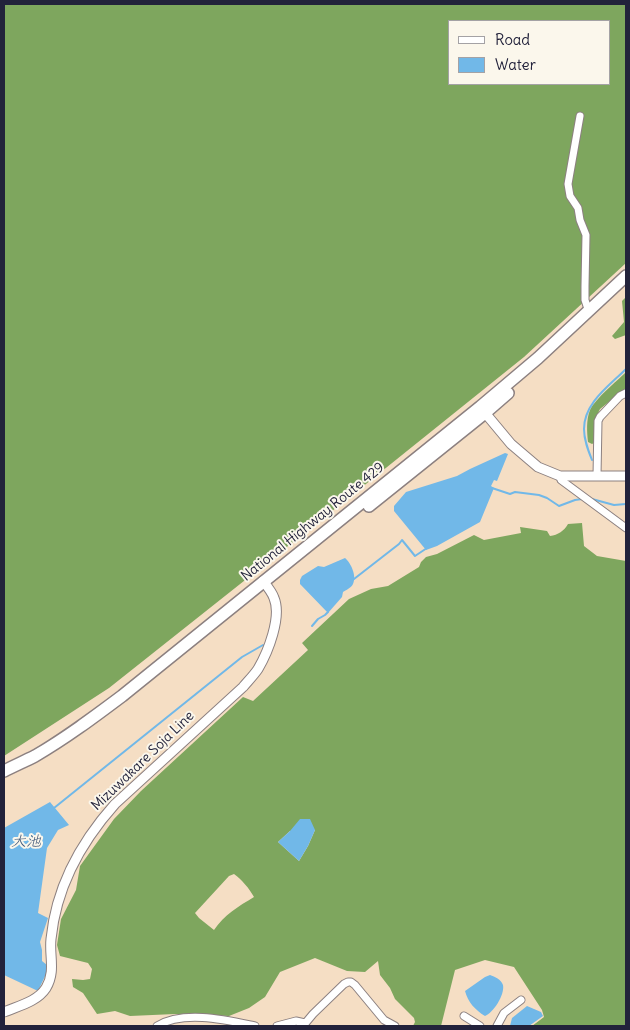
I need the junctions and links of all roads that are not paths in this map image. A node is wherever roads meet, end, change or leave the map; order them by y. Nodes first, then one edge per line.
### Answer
1 (580, 116) dead end
2 (626, 276) edge
3 (626, 285) edge
4 (589, 312) junction
5 (626, 394) edge
6 (482, 410) junction
7 (560, 476) junction
8 (597, 476) junction
9 (626, 476) edge
10 (626, 528) edge
11 (265, 584) junction
12 (4, 771) edge
13 (4, 778) edge
14 (521, 1000) dead end
15 (4, 1012) edge
16 (464, 1016) dead end
17 (304, 1024) edge
18 (157, 1026) edge
19 (255, 1026) edge
20 (277, 1026) edge
21 (395, 1026) edge
22 (480, 1026) edge
23 (496, 1026) edge

1 - 4 street
2 - 4 highway, National Highway Route 429
3 - 6 highway, National Highway Route 429
4 - 6 highway, National Highway Route 429
5 - 8 street
6 - 7 main road
6 - 11 highway, National Highway Route 429
7 - 8 main road
7 - 10 street
8 - 9 main road
11 - 12 highway, National Highway Route 429
11 - 13 highway, National Highway Route 429
11 - 15 main road, Mizuwakare Soja Line
14 - 23 street
16 - 22 street
17 - 20 street
17 - 21 street
18 - 19 street

